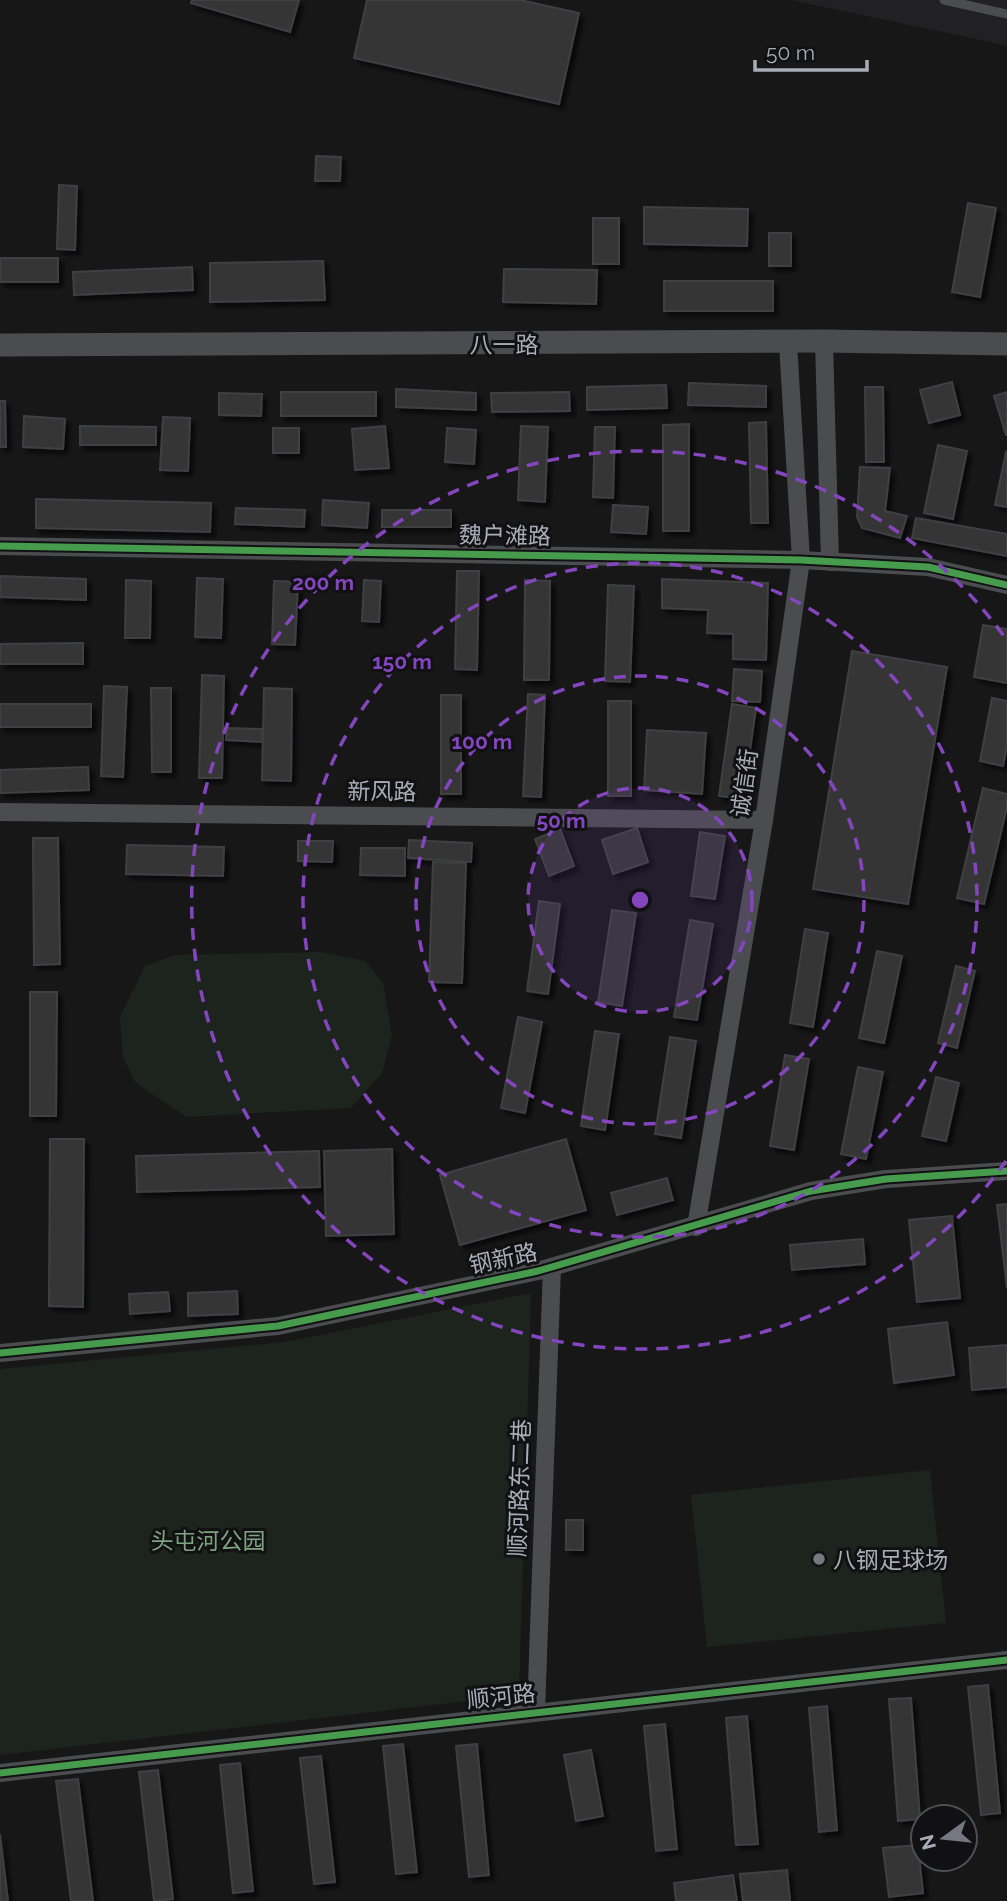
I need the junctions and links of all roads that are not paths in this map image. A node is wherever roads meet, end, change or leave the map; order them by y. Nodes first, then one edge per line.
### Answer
1 (944, 0) edge
2 (1007, 13) edge
3 (824, 341) junction
4 (788, 343) junction
5 (1007, 344) edge
6 (0, 345) edge
7 (0, 545) edge
8 (801, 560) junction
9 (831, 562) junction
10 (1007, 585) edge
11 (0, 812) edge
12 (764, 820) junction
13 (1007, 1171) edge
14 (696, 1227) junction
15 (552, 1267) junction
16 (0, 1353) edge
17 (1007, 1660) edge
18 (536, 1712) junction
19 (0, 1773) edge

1 - 2 lane
3 - 4 street, 八一路
3 - 5 street, 八一路
3 - 9 street
4 - 6 street, 八一路
4 - 8 street, 诚信街
7 - 8 street, 魏户滩路
8 - 9 street, 魏户滩路
8 - 12 street, 诚信街
9 - 10 street, 魏户滩路
11 - 12 street, 新风路
12 - 14 street, 诚信街
13 - 14 street, 钢新路
14 - 15 street, 钢新路
15 - 16 street, 钢新路
15 - 18 street, 顺河路东二巷
17 - 18 street, 顺河路
18 - 19 street, 顺河路

